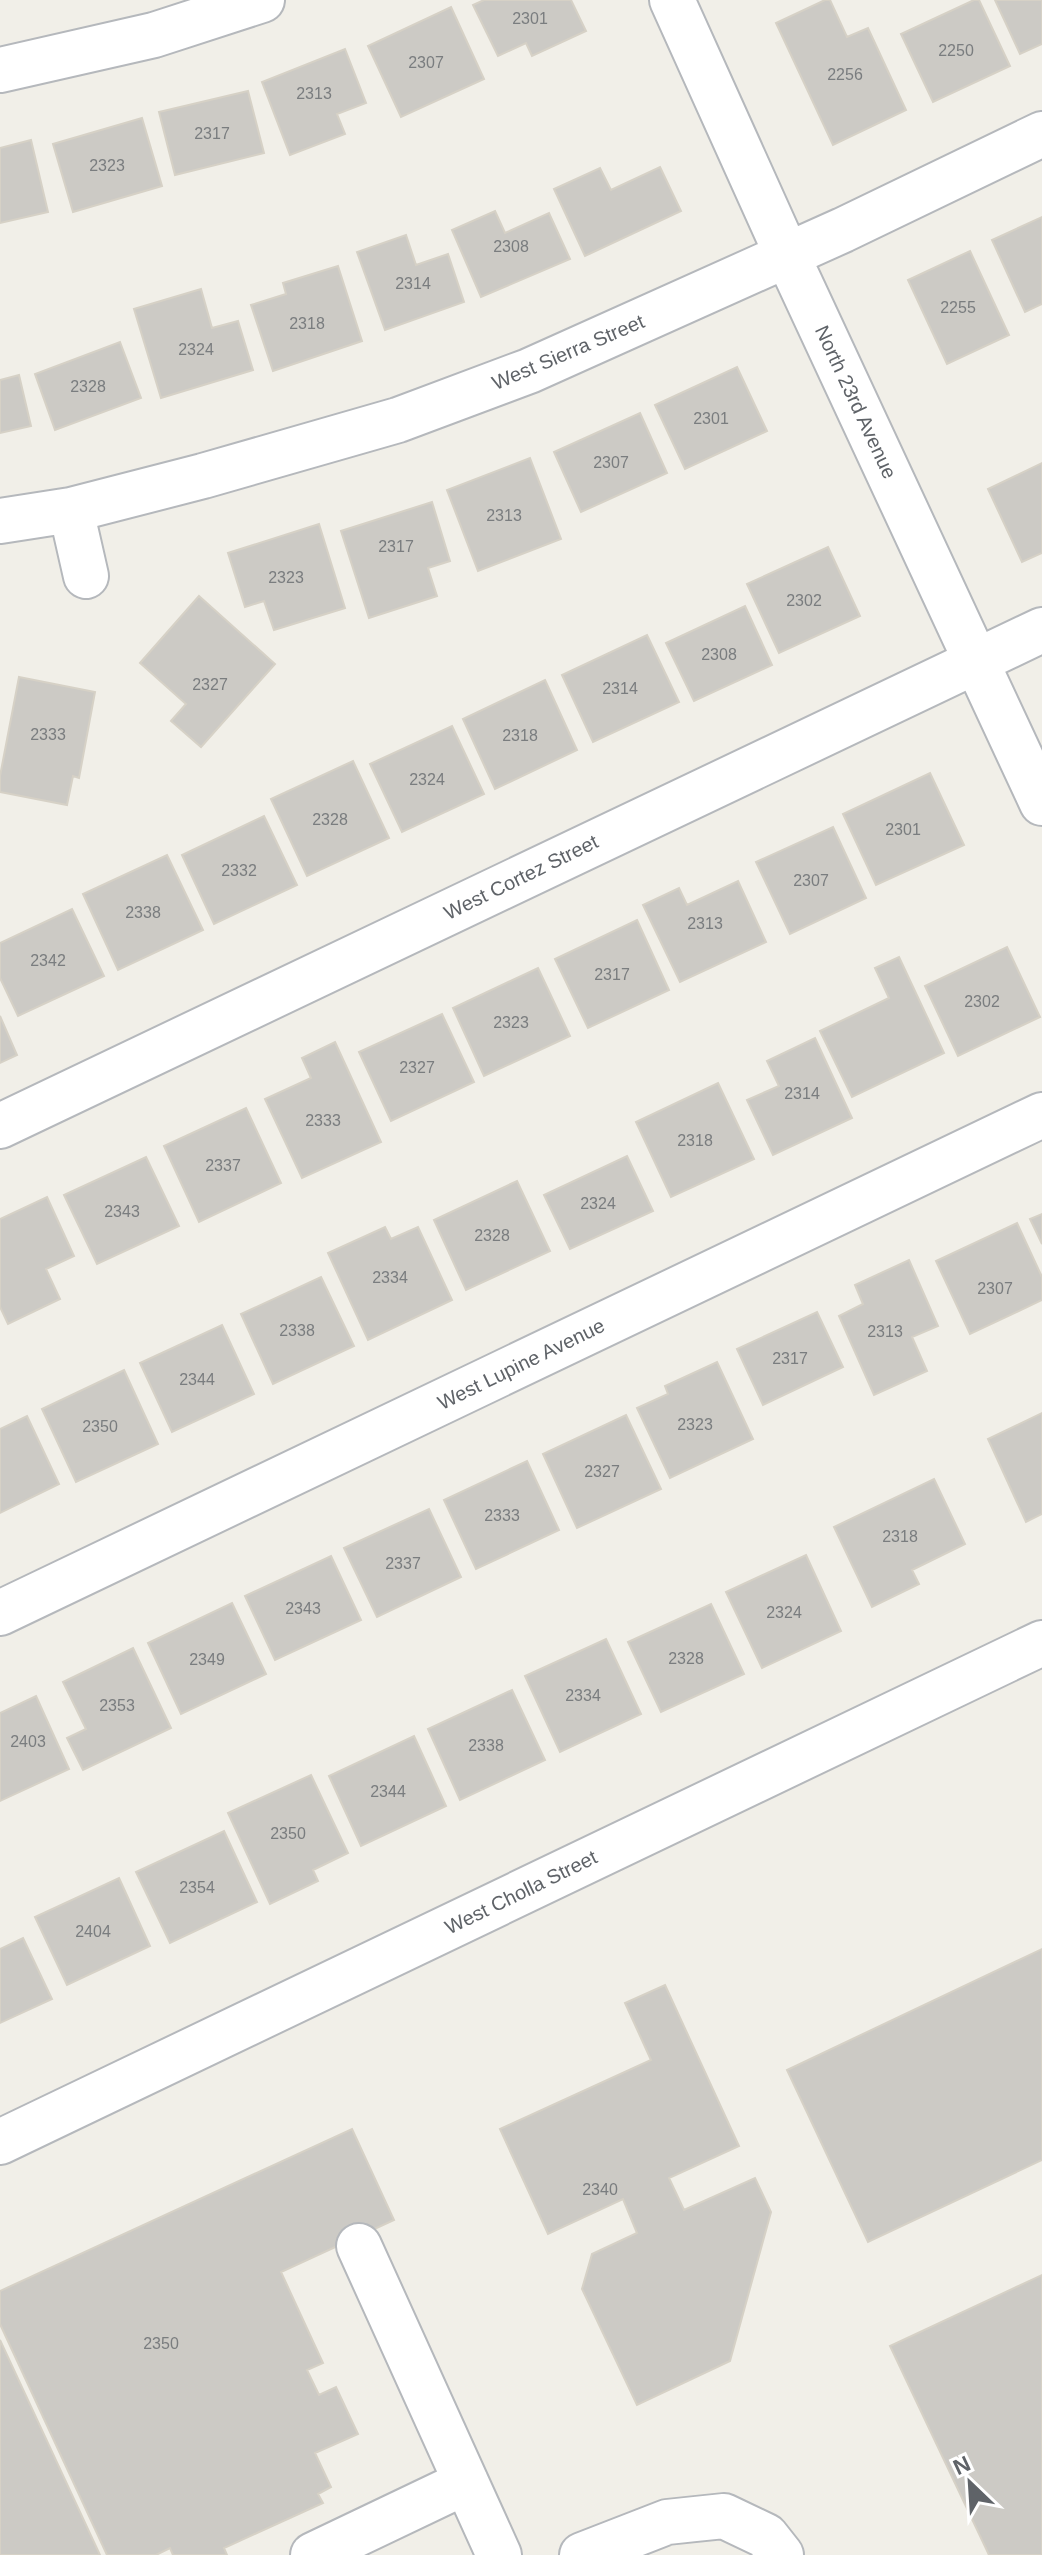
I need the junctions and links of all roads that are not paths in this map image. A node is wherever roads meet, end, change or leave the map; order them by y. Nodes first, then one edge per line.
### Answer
1 (262, 0) edge
2 (672, 0) edge
3 (0, 70) edge
4 (1042, 134) edge
5 (787, 255) junction
6 (71, 510) junction
7 (0, 521) edge
8 (86, 576) dead end
9 (1042, 630) edge
10 (977, 661) junction
11 (1042, 803) edge
12 (1042, 1115) edge
13 (0, 1126) edge
14 (0, 1613) edge
15 (1042, 1643) edge
16 (0, 2142) edge
17 (359, 2246) dead end
18 (466, 2482) junction
19 (313, 2555) edge
20 (499, 2555) edge
21 (582, 2555) edge
22 (781, 2555) edge

1 - 3 street
2 - 5 street, North 23rd Avenue
4 - 5 street, West Sierra Street
5 - 6 street, West Sierra Street
5 - 10 street, North 23rd Avenue
6 - 7 street, West Sierra Street
6 - 8 street
9 - 10 street, West Cortez Street
10 - 11 street, North 23rd Avenue
10 - 13 street, West Cortez Street
12 - 14 street, West Lupine Avenue
15 - 16 street, West Cholla Street
17 - 18 street
18 - 19 street
18 - 20 street
21 - 22 street

